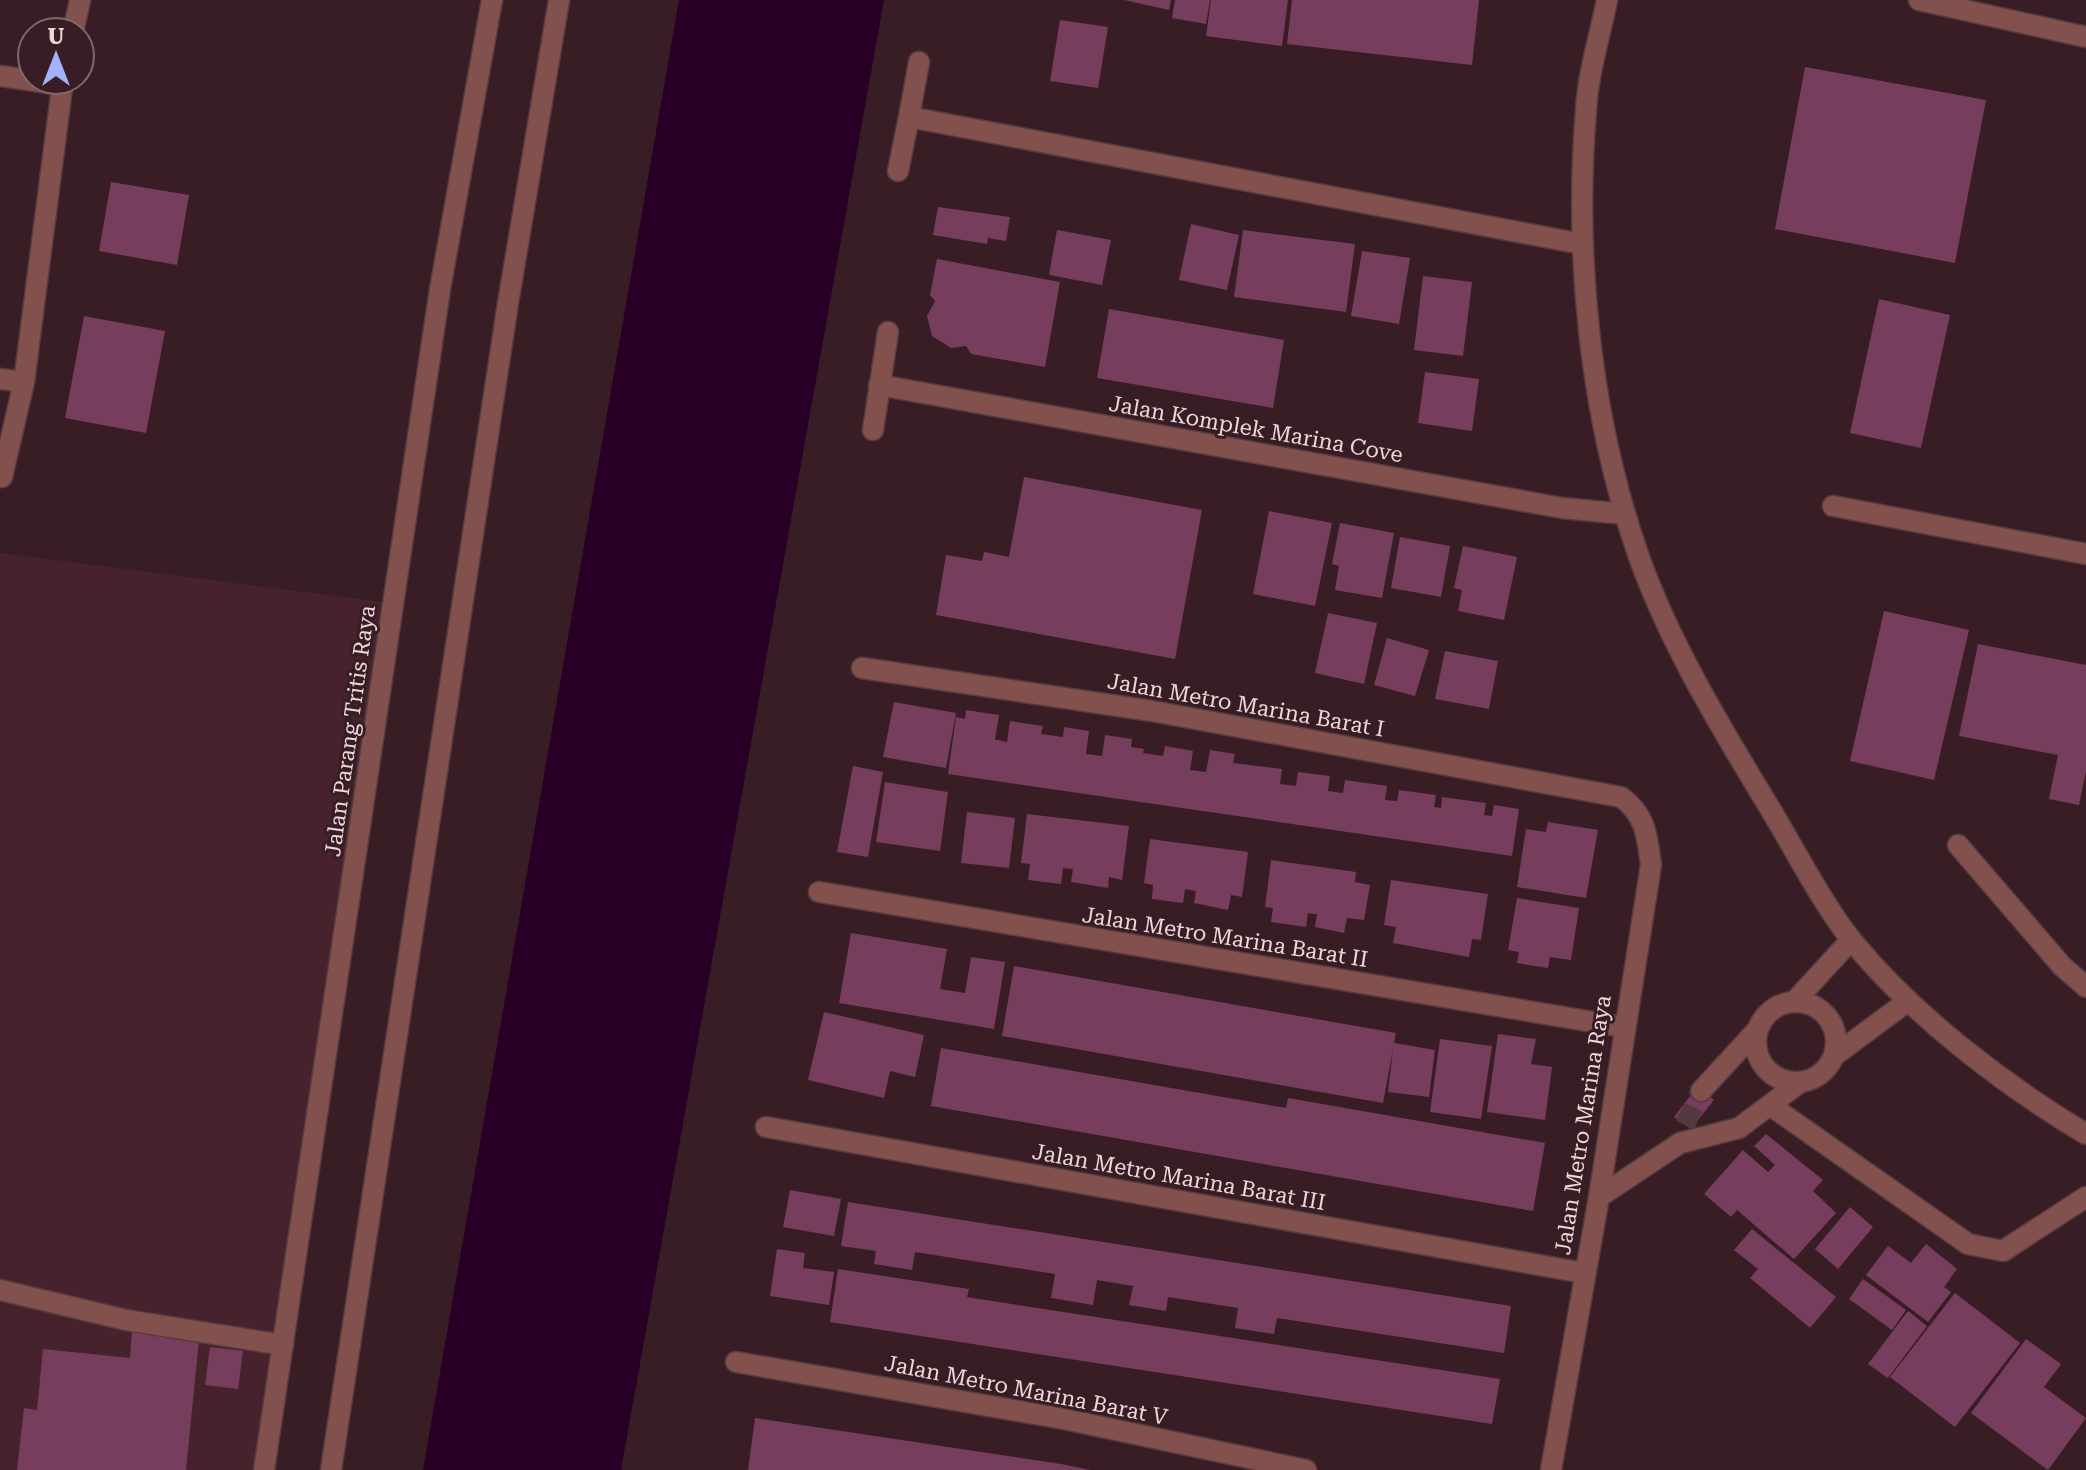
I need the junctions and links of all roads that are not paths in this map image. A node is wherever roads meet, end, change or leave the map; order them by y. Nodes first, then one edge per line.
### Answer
1 (492, 0) edge
2 (559, 0) edge
3 (1607, 0) edge
4 (1919, 0) edge
5 (2086, 37) edge
6 (919, 62) dead end
7 (60, 96) edge
8 (909, 117) junction
9 (898, 171) dead end
10 (1582, 244) junction
11 (888, 332) dead end
12 (0, 379) edge
13 (24, 382) junction
14 (879, 385) junction
15 (873, 430) dead end
16 (2, 477) dead end
17 (1833, 506) dead end
18 (1625, 514) junction
19 (2086, 554) edge
20 (862, 668) dead end
21 (1621, 797) joint
22 (1958, 845) dead end
23 (819, 892) dead end
24 (1851, 940) junction
25 (2086, 987) edge
26 (1908, 1001) junction
27 (1794, 1002) junction
28 (1623, 1027) junction
29 (1758, 1029) junction
30 (1835, 1055) junction
31 (1799, 1083) junction
32 (1701, 1091) tunnel mouth
33 (1771, 1106) junction
34 (766, 1127) dead end
35 (2086, 1134) edge
36 (1599, 1197) junction
37 (2086, 1197) edge
38 (1584, 1273) junction
39 (0, 1290) edge
40 (283, 1345) junction
41 (736, 1362) dead end
42 (264, 1470) edge
43 (331, 1470) edge
44 (1306, 1470) edge
45 (1551, 1470) edge

1 - 40 street, Jalan Parang Tritis Raya
2 - 43 street
3 - 10 street
4 - 5 street
6 - 8 street
7 - 13 street
8 - 9 street
8 - 10 street
10 - 18 street
11 - 14 street
12 - 13 street
13 - 16 street
14 - 15 street
14 - 18 street, Jalan Komplek Marina Cove
17 - 19 street
18 - 24 street
20 - 21 street, Jalan Metro Marina Barat I
21 - 28 street, Jalan Metro Marina Raya
22 - 25 street
23 - 28 street, Jalan Metro Marina Barat II
24 - 26 street
24 - 27 street
26 - 30 street
26 - 35 street
27 - 29 street
27 - 30 street
28 - 36 street, Jalan Metro Marina Raya
29 - 31 street
29 - 32 street
30 - 31 street
31 - 33 street
33 - 36 street
33 - 37 street
34 - 38 street, Jalan Metro Marina Barat III
36 - 38 street, Jalan Metro Marina Raya
38 - 45 street, Jalan Metro Marina Raya
39 - 40 street
40 - 42 street, Jalan Parang Tritis Raya
41 - 44 street, Jalan Metro Marina Barat V

